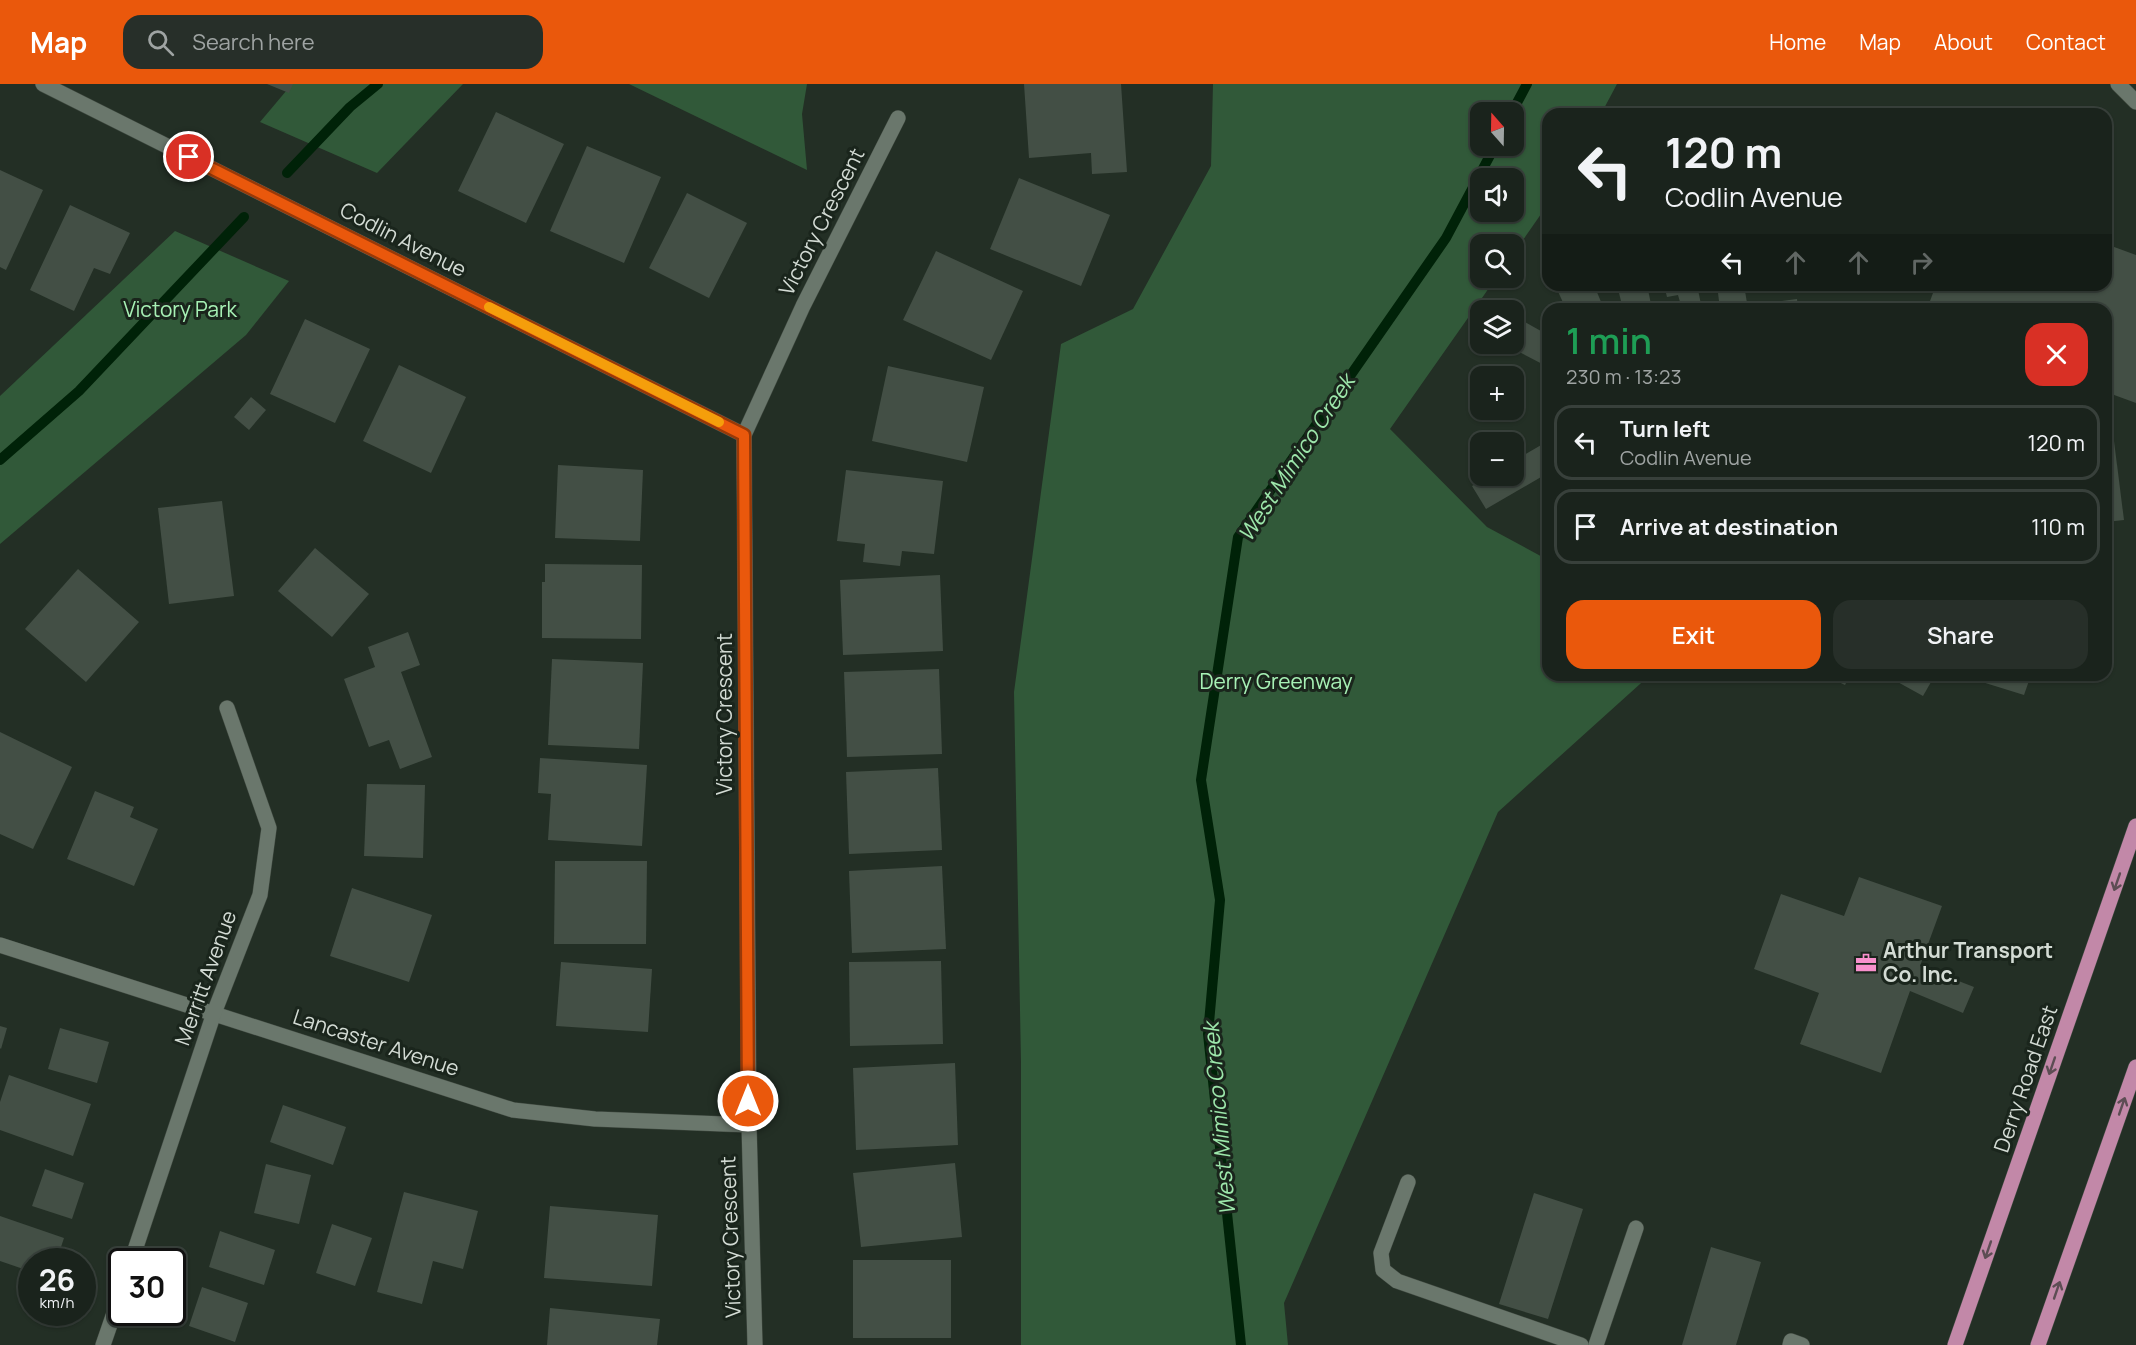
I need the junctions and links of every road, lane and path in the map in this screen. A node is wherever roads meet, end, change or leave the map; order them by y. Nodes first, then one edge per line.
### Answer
1 (43, 84) edge
2 (2118, 84) edge
3 (2136, 102) edge
4 (898, 118) dead end
5 (744, 435) junction
6 (227, 708) dead end
7 (2136, 826) edge
8 (0, 945) edge
9 (214, 1013) junction
10 (2136, 1067) edge
11 (749, 1125) junction
12 (1408, 1182) dead end
13 (1636, 1228) dead end
14 (136, 1248) edge
15 (110, 1326) edge
16 (103, 1345) edge
17 (755, 1345) edge
18 (1581, 1345) edge
19 (1596, 1345) edge
20 (1790, 1345) edge
21 (1802, 1345) edge
22 (1955, 1345) edge
23 (2038, 1345) edge

1 - 5 street, Codlin Avenue
2 - 3 street
4 - 5 street, Victory Crescent
5 - 11 street, Victory Crescent
6 - 9 street, Merritt Avenue
7 -> 22 main road, Derry Road East
8 - 9 street, Lancaster Avenue
9 - 11 street, Lancaster Avenue
9 - 14 street, Merritt Avenue
23 -> 10 main road
11 - 17 street, Victory Crescent
12 - 18 street
13 - 19 street
15 - 16 street
20 - 21 street

